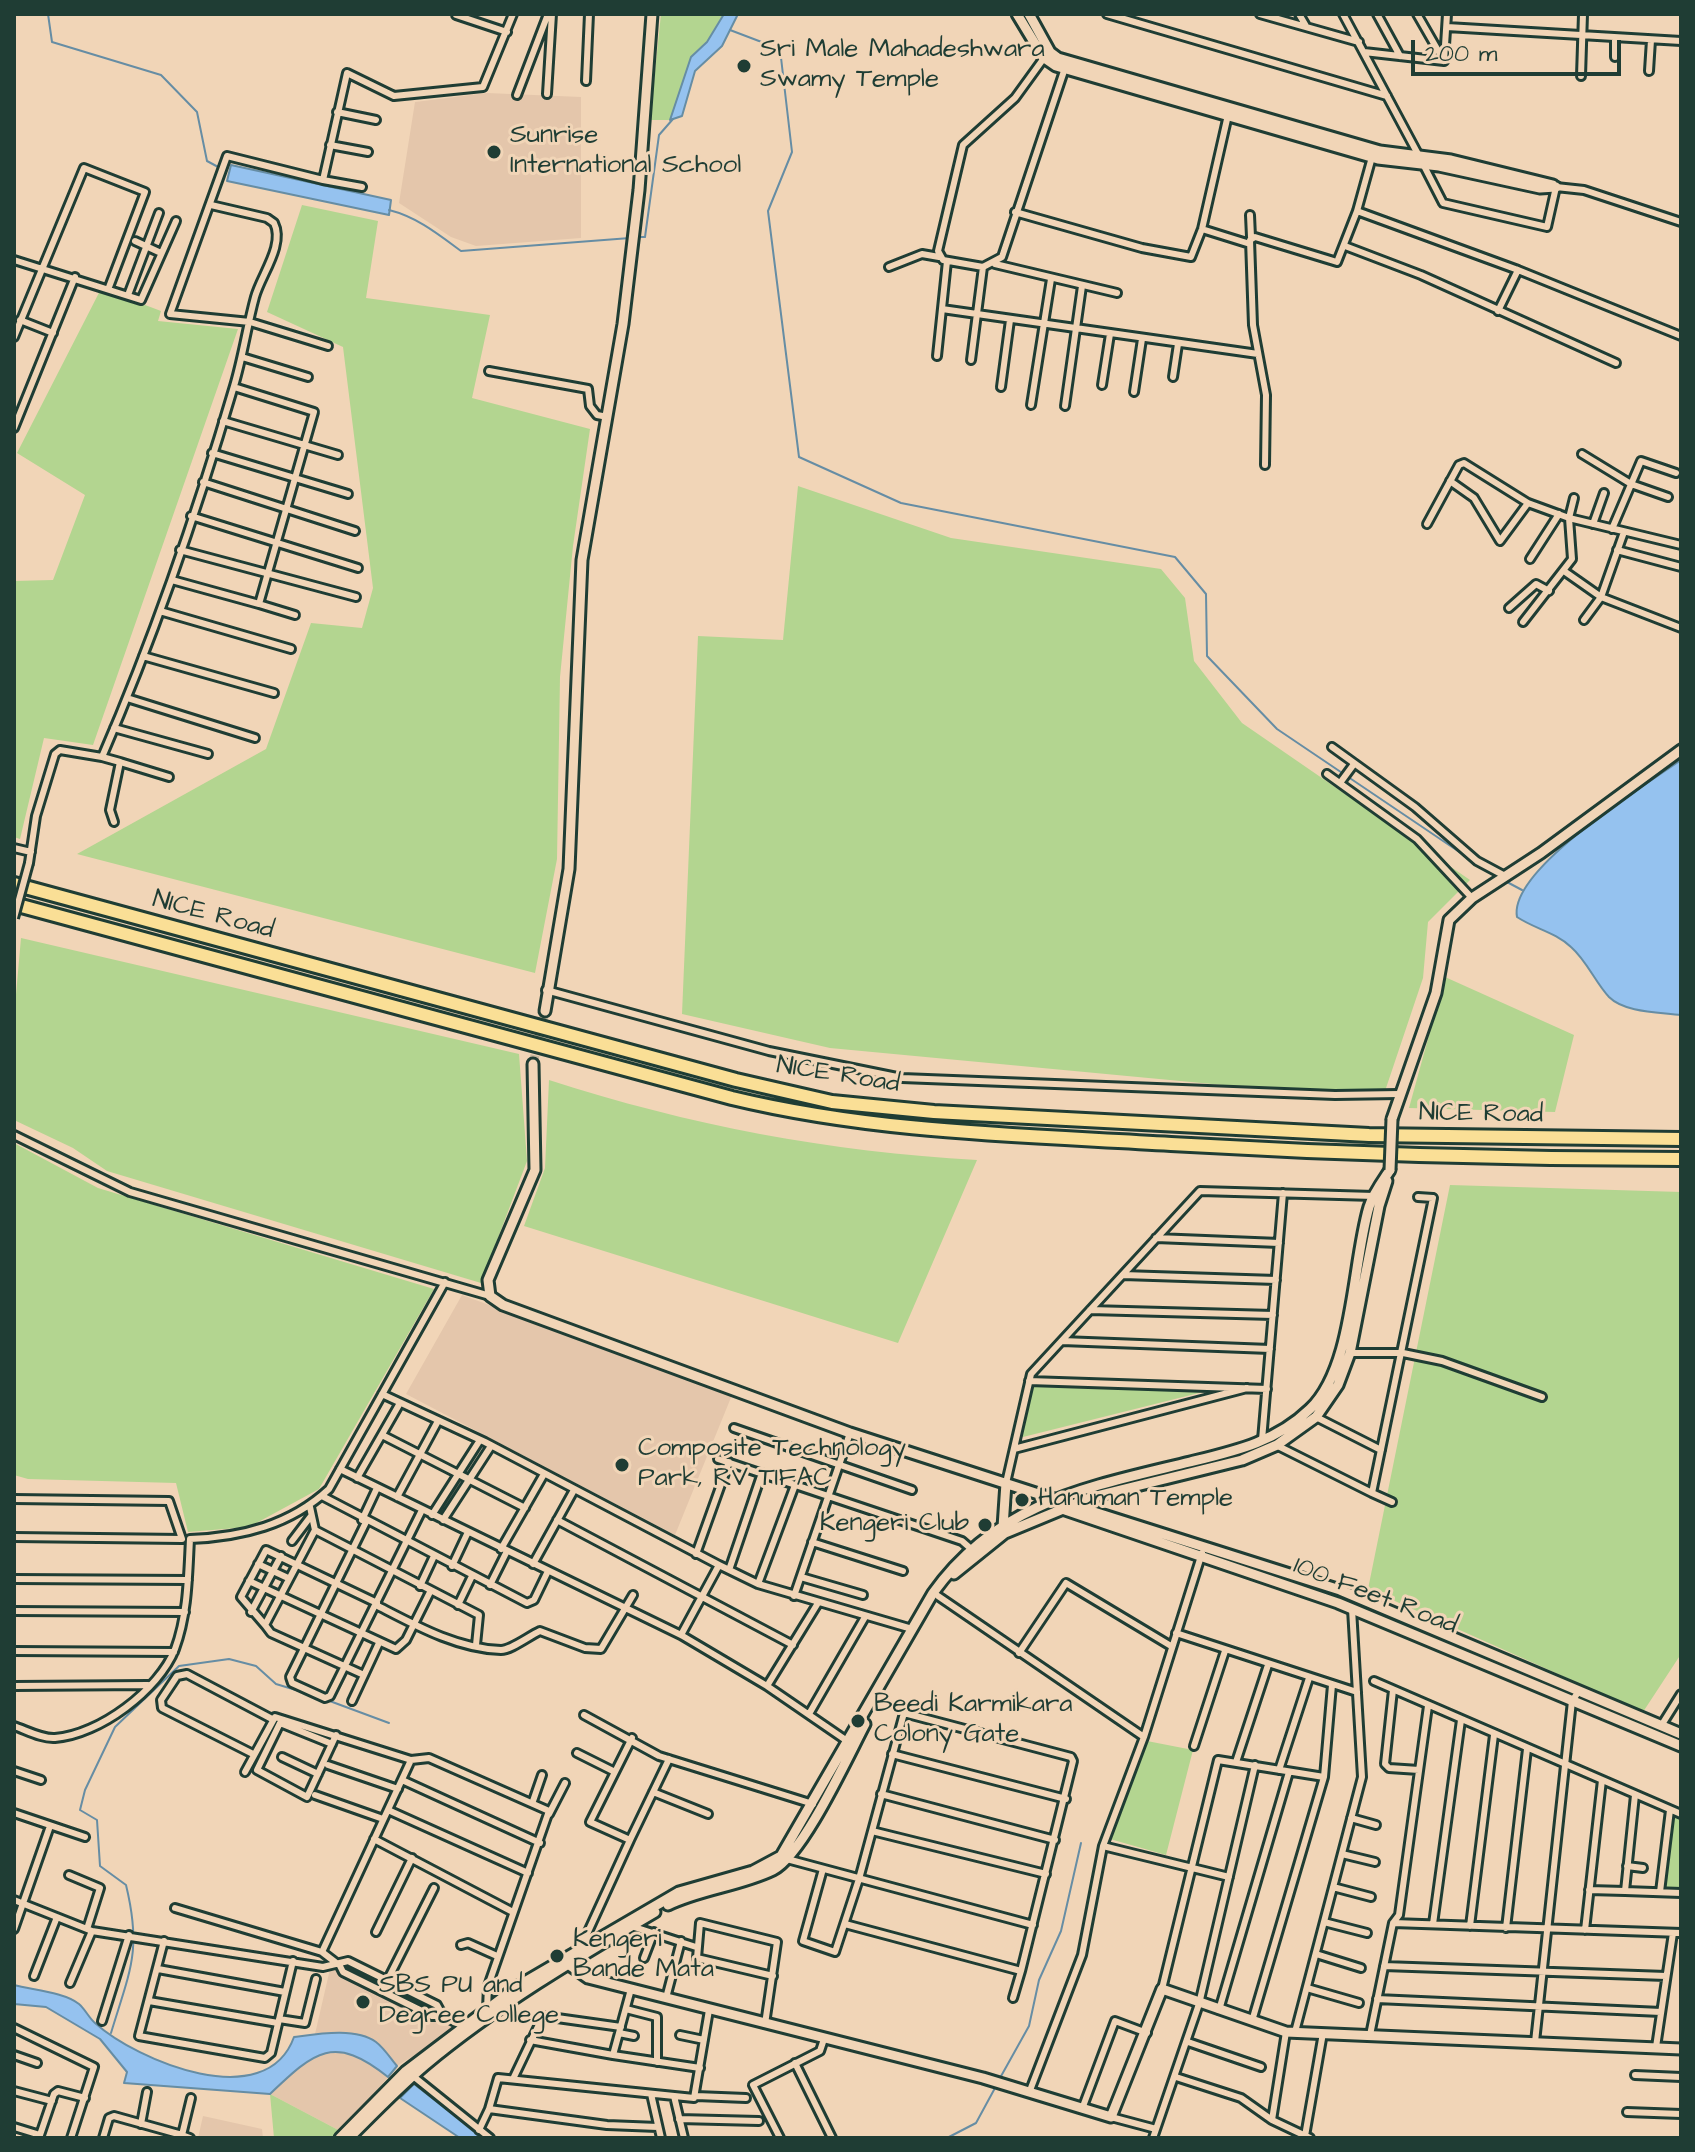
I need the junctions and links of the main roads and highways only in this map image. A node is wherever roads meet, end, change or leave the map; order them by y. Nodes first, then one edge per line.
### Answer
1 (652, 14) edge
2 (1017, 14) edge
3 (1029, 14) edge
4 (1066, 64) junction
5 (1421, 160) junction
6 (1556, 187) road end
7 (1681, 750) edge
8 (14, 884) edge
9 (14, 904) edge
10 (545, 1011) tunnel mouth
11 (533, 1064) tunnel mouth
12 (1681, 1139) edge
13 (1681, 1159) edge
14 (1390, 1170) junction
15 (1274, 1441) junction
16 (1262, 1447) junction
17 (1006, 1483) junction
18 (1052, 1502) junction
19 (1070, 1508) junction
20 (1003, 1528) junction
21 (1681, 1734) edge
22 (851, 1744) junction
23 (1681, 1746) edge
24 (568, 1964) junction
25 (1681, 2049) edge
26 (410, 2075) junction
27 (389, 2092) junction
28 (340, 2138) edge
29 (349, 2138) edge

1 - 10 main road
2 - 4 main road
3 - 4 main road
4 - 5 main road
4 - 5 main road
5 - 6 main road
7 - 14 main road, bridge
8 - 12 highway, NICE Road
9 - 13 highway, NICE Road
11 - 17 main road, 100 Feet Road
14 - 15 main road
14 - 15 main road
15 - 16 main road
16 - 18 main road
16 - 19 main road
17 - 18 main road, 100 Feet Road
17 - 20 main road
18 - 19 main road, 100 Feet Road
18 - 20 main road
19 - 20 main road
19 - 21 main road, 100 Feet Road
19 - 23 main road, 100 Feet Road
20 - 22 main road
20 - 22 main road
22 - 24 main road
22 - 26 main road
24 - 25 main road
24 - 26 main road
26 - 27 main road
27 - 28 main road
27 - 29 main road

